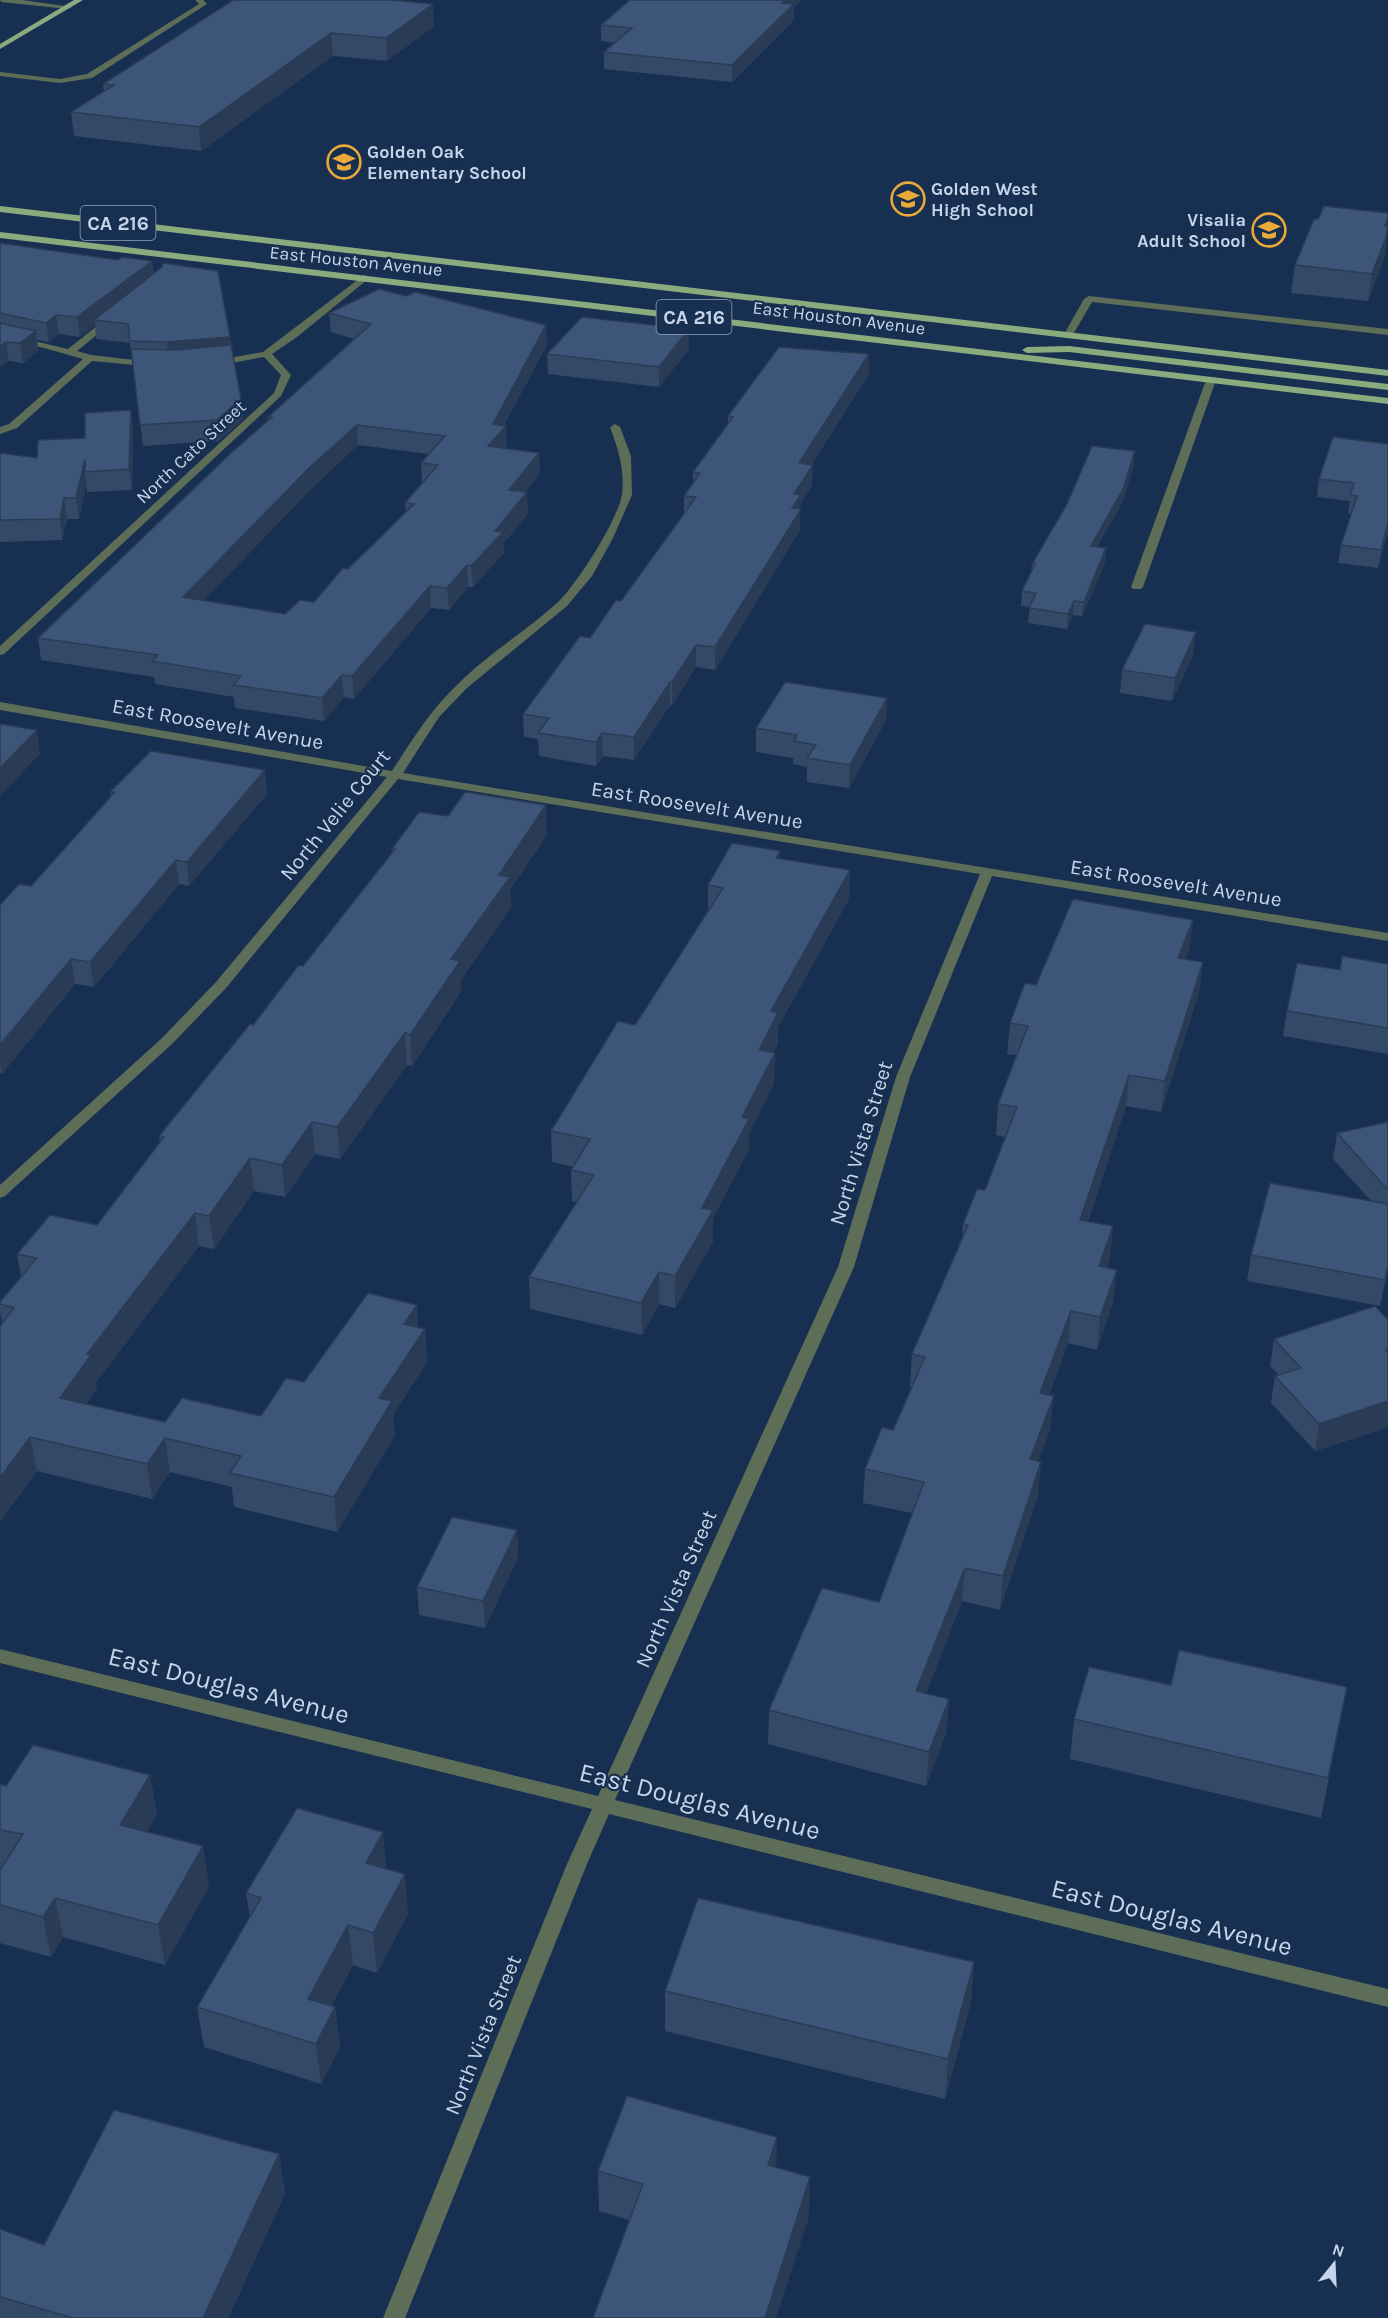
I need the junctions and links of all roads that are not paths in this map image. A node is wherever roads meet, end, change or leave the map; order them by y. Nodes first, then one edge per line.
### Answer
1 (1, 0) edge
2 (79, 0) edge
3 (200, 0) edge
4 (68, 7) junction
5 (0, 47) edge
6 (0, 74) edge
7 (0, 209) edge
8 (0, 235) edge
9 (364, 278) junction
10 (115, 316) edge
11 (1388, 332) edge
12 (0, 336) edge
13 (1068, 336) junction
14 (972, 351) junction
15 (70, 352) junction
16 (266, 354) junction
17 (90, 358) junction
18 (204, 364) edge
19 (162, 366) edge
20 (1388, 374) edge
21 (1211, 380) junction
22 (1388, 387) edge
23 (1388, 401) edge
24 (615, 427) dead end
25 (0, 430) edge
26 (1137, 587) dead end
27 (0, 652) edge
28 (0, 705) edge
29 (395, 775) junction
30 (987, 873) junction
31 (1388, 937) edge
32 (0, 1193) edge
33 (0, 1656) edge
34 (602, 1805) junction
35 (1388, 1998) edge
36 (394, 2318) edge

1 - 4 street
2 - 4 main road
3 - 6 street
4 - 5 main road
7 - 13 main road, East Houston Avenue / CA 216
8 - 9 main road, East Houston Avenue / CA 216
9 - 14 main road, East Houston Avenue / CA 216
9 - 16 street
10 - 15 street
11 - 13 street
12 - 15 street
13 - 20 main road, East Houston Avenue / CA 216
14 - 21 main road, East Houston Avenue / CA 216
14 - 22 main road
15 - 17 street
16 - 18 street
16 - 27 street, North Cato Street
17 - 19 street
17 - 25 street
21 - 23 main road, East Houston Avenue / CA 216
21 - 26 street
24 - 29 street, North Velie Court
28 - 29 street, East Roosevelt Avenue
29 - 30 street, East Roosevelt Avenue
29 - 32 street, North Velie Court
30 - 31 street, East Roosevelt Avenue
30 - 34 street, North Vista Street
33 - 34 street, East Douglas Avenue
34 - 35 street, East Douglas Avenue
34 - 36 street, North Vista Street

